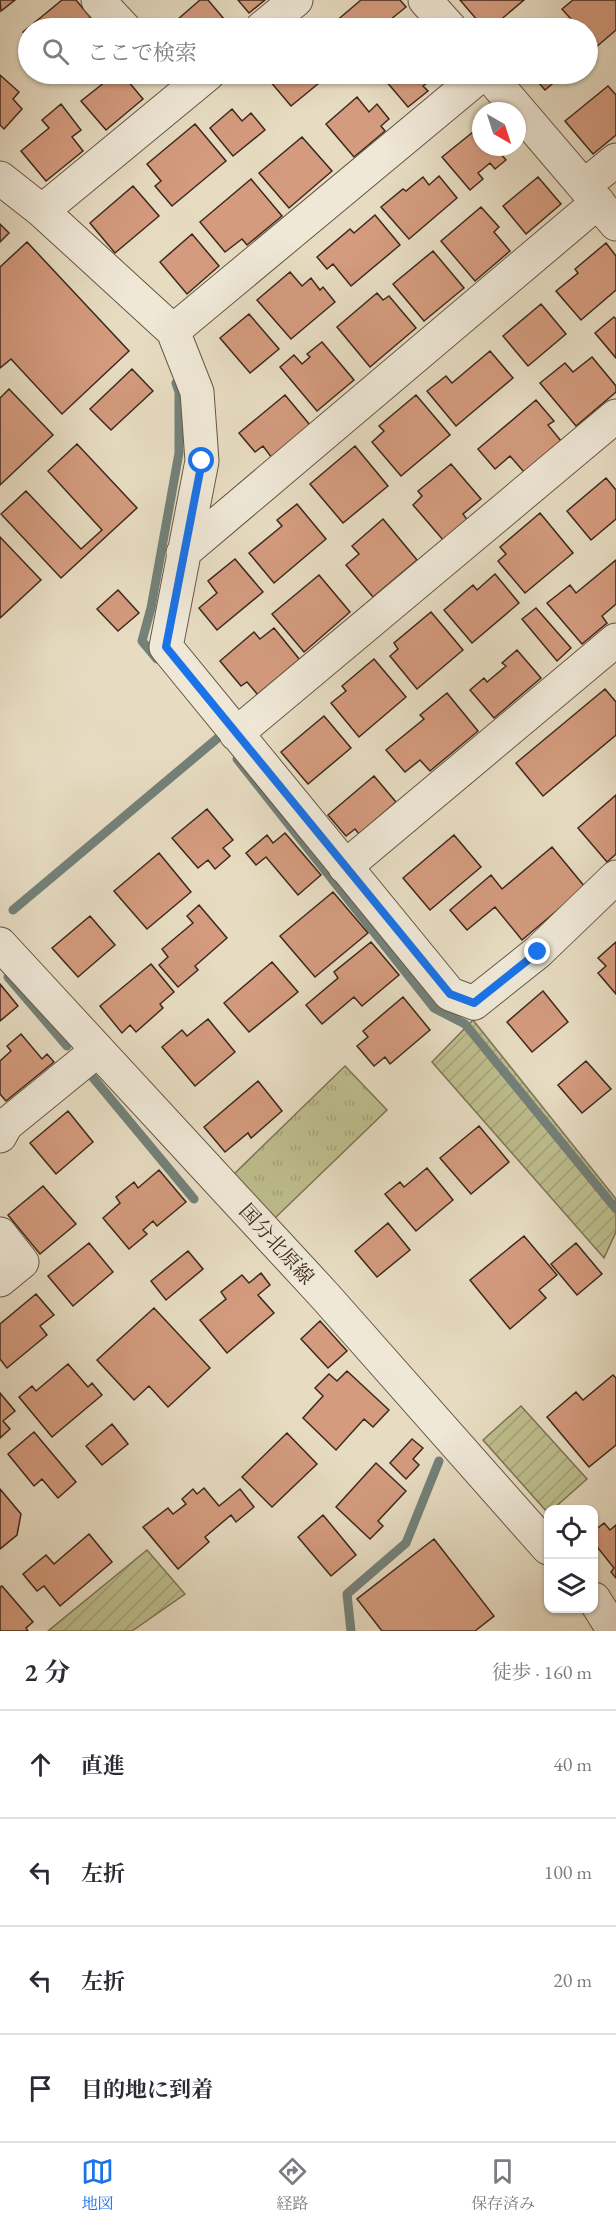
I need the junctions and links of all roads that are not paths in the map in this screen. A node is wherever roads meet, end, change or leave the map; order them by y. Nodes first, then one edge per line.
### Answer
1 (98, 0) edge
2 (296, 0) edge
3 (425, 0) edge
4 (115, 18) edge
5 (274, 18) edge
6 (441, 18) edge
7 (174, 84) edge
8 (470, 84) edge
9 (497, 84) edge
10 (616, 160) edge
11 (0, 178) edge
12 (599, 204) edge
13 (42, 211) junction
14 (173, 331) junction
15 (616, 416) edge
16 (183, 553) junction
17 (616, 640) edge
18 (236, 734) junction
19 (345, 867) junction
20 (616, 877) edge
21 (0, 944) edge
22 (98, 1050) junction
23 (0, 1136) edge
24 (0, 1234) edge
25 (0, 1280) edge
26 (544, 1542) edge
27 (598, 1605) edge
28 (614, 1631) edge

1 - 4 street
2 - 5 street
3 - 6 street
7 - 13 street
8 - 14 street
9 - 12 street
10 - 12 street
11 - 13 street
12 - 16 street
13 - 14 street
14 - 16 street
15 - 18 street
16 - 18 street
17 - 19 street
18 - 19 street
19 - 20 street
21 - 22 street, 国分北原線
22 - 23 street
22 - 26 street, 国分北原線
24 - 25 street
27 - 28 street

